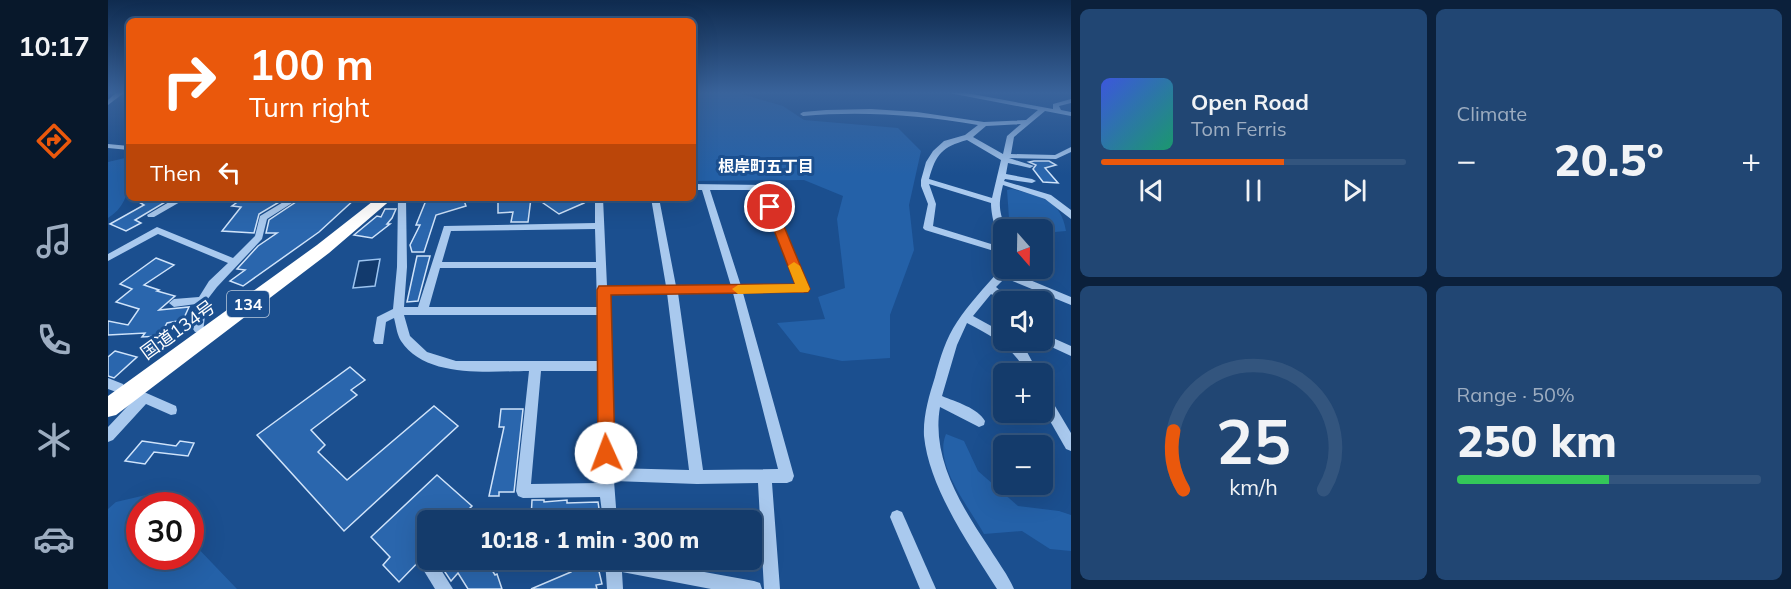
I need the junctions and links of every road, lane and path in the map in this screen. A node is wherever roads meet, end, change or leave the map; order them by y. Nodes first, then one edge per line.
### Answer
1 (960, 119) edge
2 (1029, 119) edge
3 (1026, 122) junction
4 (984, 124) junction
5 (968, 137) junction
6 (108, 146) edge
7 (126, 148) edge
8 (1071, 149) edge
9 (1005, 158) junction
10 (1030, 166) dead end
11 (1001, 179) junction
12 (925, 180) junction
13 (1032, 181) dead end
14 (699, 187) edge
15 (177, 201) edge
16 (291, 201) edge
17 (369, 201) edge
18 (382, 201) edge
19 (402, 201) edge
20 (599, 201) edge
21 (656, 201) edge
22 (995, 202) junction
23 (151, 214) dead end
24 (1071, 216) edge
25 (998, 219) edge
26 (600, 226) junction
27 (993, 248) edge
28 (108, 258) edge
29 (235, 262) junction
30 (435, 265) junction
31 (602, 266) junction
32 (997, 279) edge
33 (1021, 279) edge
34 (990, 288) junction
35 (604, 290) junction
36 (672, 290) junction
37 (737, 290) junction
38 (994, 291) edge
39 (202, 300) junction
40 (1071, 301) edge
41 (174, 303) dead end
42 (603, 310) junction
43 (398, 311) junction
44 (422, 311) junction
45 (968, 318) junction
46 (199, 329) junction
47 (993, 332) edge
48 (379, 341) dead end
49 (1053, 343) edge
50 (1018, 351) edge
51 (1071, 351) edge
52 (1027, 363) edge
53 (535, 366) junction
54 (604, 366) junction
55 (112, 389) edge
56 (936, 399) junction
57 (108, 408) edge
58 (171, 411) dead end
59 (1053, 414) edge
60 (979, 421) dead end
61 (108, 436) edge
62 (1071, 445) edge
63 (607, 474) junction
64 (697, 477) junction
65 (765, 477) junction
66 (608, 490) junction
67 (609, 510) edge
68 (897, 517) dead end
69 (614, 570) edge
70 (659, 570) edge
71 (432, 571) dead end
72 (445, 589) edge
73 (615, 589) edge
74 (754, 589) edge
75 (772, 589) edge
76 (928, 589) edge
77 (1006, 589) edge

1 - 4 street
2 - 3 street
3 - 4 street
3 - 9 street
4 - 5 street
5 - 9 street
5 - 12 street
6 - 7 street
8 - 9 street
9 - 10 street
9 - 11 street
11 - 13 street
11 - 22 street
11 - 24 street
12 - 22 street
12 - 27 street
14 - 37 street
14 - 37 street
15 - 23 street
16 - 29 street
17 - 46 highway, 国道134号 / 134
18 - 57 highway, 国道134号 / 134
19 - 43 street
20 - 26 street
21 - 36 street
22 - 25 street
26 - 30 street
26 - 31 street
28 - 29 street
29 - 39 street
30 - 31 street
30 - 44 street
31 - 35 street
32 - 34 street
33 - 40 street
34 - 38 street
34 - 45 street
35 - 36 street
35 - 42 street
36 - 37 street
36 - 64 street
37 - 65 street
39 - 41 street
39 - 46 street
42 - 44 street
42 - 54 street
43 - 44 street
43 - 48 street
43 - 53 street
45 - 47 street
45 - 56 street
46 - 55 highway, 国道134号 / 134
49 - 51 street
50 - 52 street
53 - 54 street
53 - 66 street
54 - 63 street
56 - 60 street
56 - 77 street
58 - 61 street
59 - 62 street
63 - 64 street
63 - 66 street
64 - 65 street
65 - 75 street
66 - 67 street
68 - 76 street
69 - 73 street
70 - 74 street
71 - 72 street

